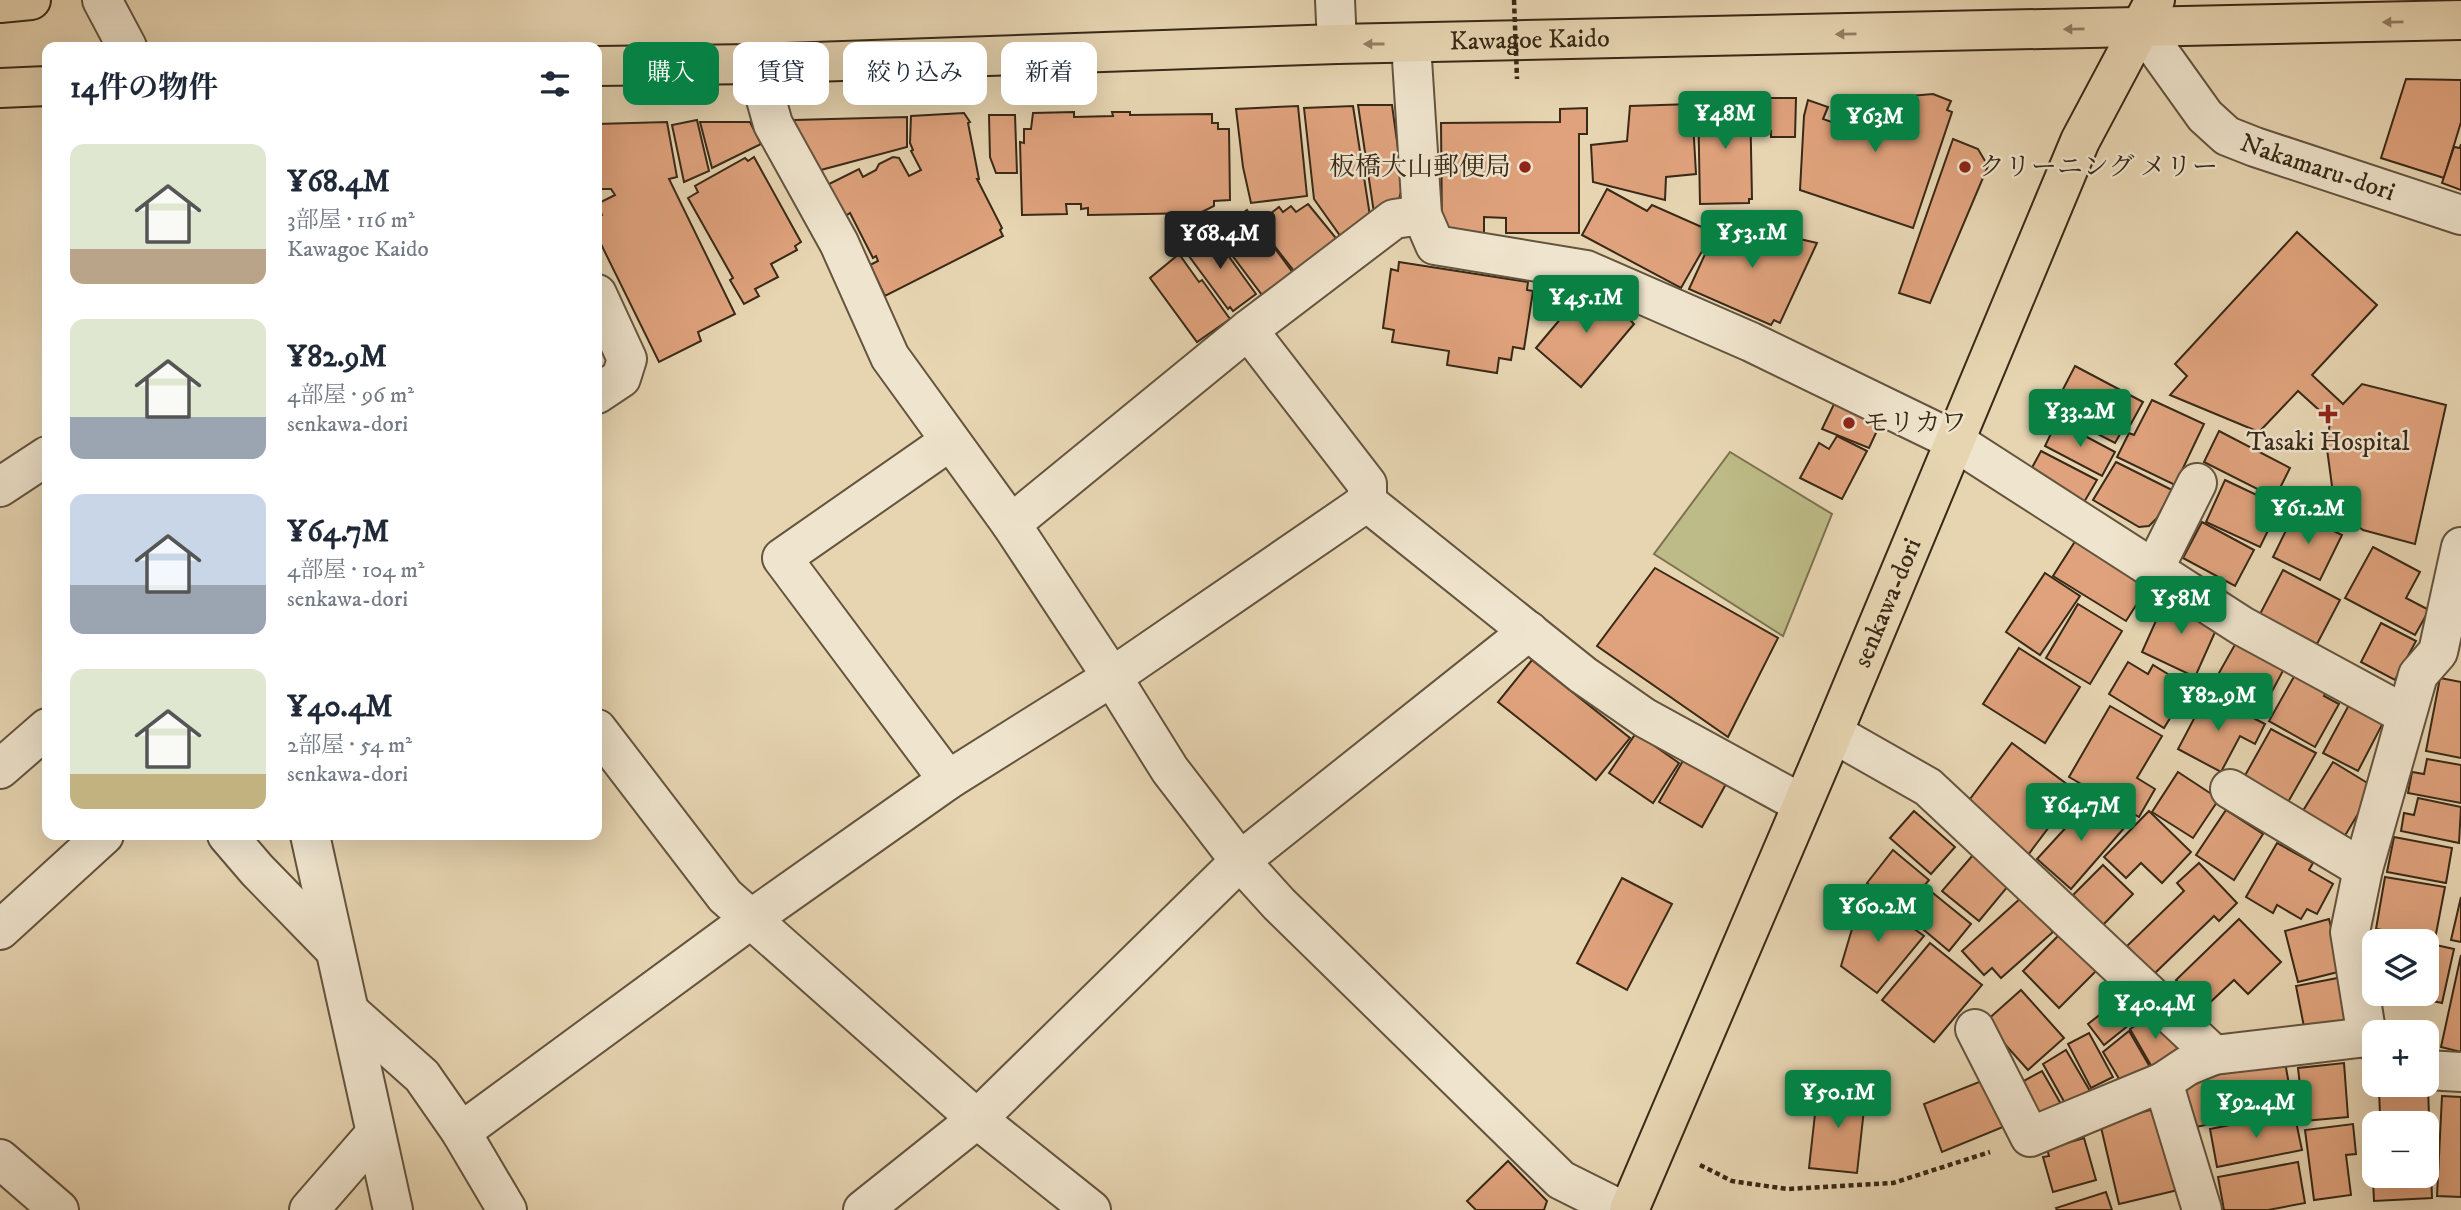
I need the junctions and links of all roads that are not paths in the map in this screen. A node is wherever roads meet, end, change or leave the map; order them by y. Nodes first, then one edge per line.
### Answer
1 (31, 0) edge
2 (102, 0) edge
3 (1335, 0) edge
4 (0, 3) edge
5 (2149, 14) edge
6 (2461, 20) edge
7 (124, 42) edge
8 (1336, 44) junction
9 (1411, 44) junction
10 (829, 61) edge
11 (733, 64) edge
12 (602, 66) edge
13 (42, 86) edge
14 (0, 88) edge
15 (768, 105) edge
16 (1422, 215) junction
17 (2461, 215) edge
18 (602, 305) edge
19 (1248, 330) junction
20 (602, 390) edge
21 (1954, 440) junction
22 (950, 441) junction
23 (42, 459) edge
24 (2197, 483) dead end
25 (0, 486) edge
26 (1367, 502) junction
27 (1011, 524) junction
28 (2461, 547) edge
29 (2154, 569) junction
30 (1529, 631) junction
31 (2450, 654) edge
32 (1112, 677) junction
33 (2406, 715) junction
34 (42, 731) edge
35 (1833, 733) junction
36 (602, 736) edge
37 (0, 769) edge
38 (948, 780) junction
39 (2230, 789) dead end
40 (1801, 804) junction
41 (99, 840) edge
42 (232, 840) edge
43 (311, 840) edge
44 (1240, 861) junction
45 (2363, 869) junction
46 (751, 919) junction
47 (0, 930) edge
48 (335, 950) junction
49 (350, 1012) junction
50 (2367, 1020) edge
51 (1975, 1029) dead end
52 (2362, 1041) edge
53 (2214, 1055) junction
54 (2439, 1071) edge
55 (2461, 1072) edge
56 (2164, 1082) junction
57 (977, 1119) junction
58 (461, 1132) junction
59 (375, 1134) junction
60 (0, 1159) edge
61 (59, 1210) edge
62 (309, 1210) edge
63 (393, 1210) edge
64 (507, 1210) edge
65 (863, 1210) edge
66 (1091, 1210) edge
67 (1621, 1210) edge
68 (1629, 1210) edge
69 (2202, 1210) edge

1 - 4 main road
2 - 7 street
3 - 8 street
6 -> 5 main road, Kawagoe Kaido
5 -> 9 main road, Kawagoe Kaido
5 - 17 street, Nakamaru-dori
5 - 21 main road, senkawa-dori
9 -> 8 main road, Kawagoe Kaido
8 - 10 main road, Kawagoe Kaido
9 - 16 street
11 - 12 main road, Kawagoe Kaido
13 - 14 main road
15 - 22 street
16 - 19 street
16 - 21 street
18 - 20 street
19 - 26 street
19 - 27 street
21 - 29 street
21 - 35 main road, senkawa-dori
22 - 27 street
22 - 38 street
23 - 25 street
24 - 29 street
26 - 30 street
26 - 32 street
27 - 32 street
28 - 31 street
29 - 33 street
30 - 40 street
30 - 44 street
31 - 33 street
32 - 38 street
32 - 44 street
33 - 45 street
34 - 37 street
35 - 40 main road, senkawa-dori
35 - 53 street
36 - 46 street
38 - 46 street
39 - 45 street
40 - 68 main road, senkawa-dori
41 - 47 street
42 - 48 street
43 - 48 street
44 - 57 street
44 - 67 street
45 - 50 street
46 - 57 street
46 - 58 street
48 - 49 street
49 - 58 street
49 - 59 street
51 - 56 street
52 - 53 street
53 - 56 street
54 - 55 street
56 - 69 street
57 - 65 street
57 - 66 street
58 - 64 street
59 - 62 street
59 - 63 street
60 - 61 street

